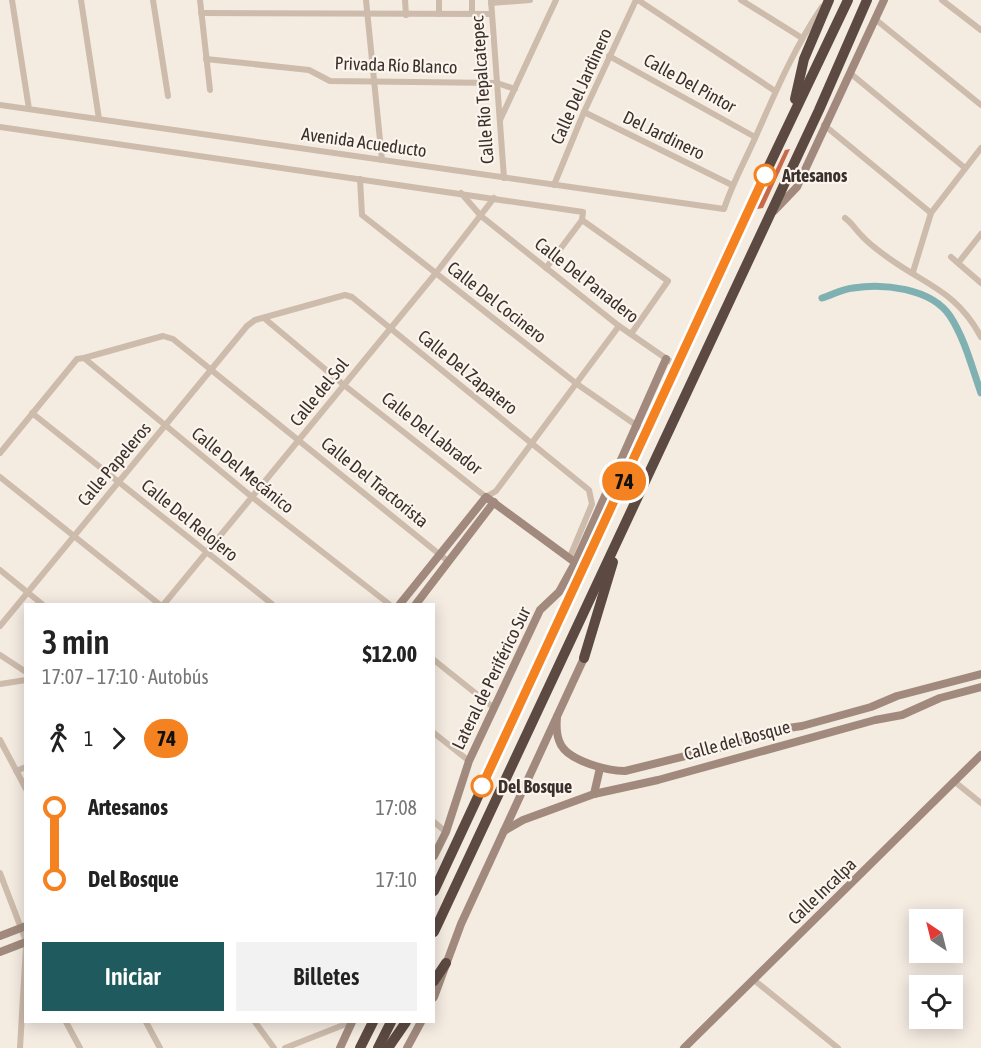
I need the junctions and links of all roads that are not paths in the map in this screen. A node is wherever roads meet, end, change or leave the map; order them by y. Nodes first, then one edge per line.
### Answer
1 (12, 0) edge
2 (81, 0) edge
3 (153, 0) edge
4 (200, 0) edge
5 (366, 0) edge
6 (405, 0) edge
7 (439, 0) edge
8 (472, 0) edge
9 (530, 0) edge
10 (556, 0) edge
11 (637, 0) edge
12 (741, 0) edge
13 (828, 0) edge
14 (848, 0) edge
15 (867, 0) edge
16 (884, 0) edge
17 (942, 0) edge
18 (491, 2) edge
19 (201, 13) junction
20 (439, 14) junction
21 (472, 14) junction
22 (492, 14) junction
23 (367, 15) junction
24 (406, 15) junction
25 (875, 20) junction
26 (981, 30) edge
27 (802, 38) junction
28 (609, 56) junction
29 (206, 59) junction
30 (850, 73) junction
31 (373, 82) junction
32 (497, 82) junction
33 (515, 89) junction
34 (210, 90) dead end
35 (775, 91) junction
36 (168, 96) dead end
37 (0, 105) edge
38 (981, 105) edge
39 (29, 109) junction
40 (584, 112) junction
41 (791, 116) junction
42 (99, 119) junction
43 (500, 121) junction
44 (824, 125) junction
45 (0, 127) edge
46 (755, 138) junction
47 (981, 148) edge
48 (382, 160) junction
49 (965, 168) junction
50 (360, 178) junction
51 (504, 178) junction
52 (554, 185) junction
53 (732, 185) junction
54 (461, 193) junction
55 (494, 198) junction
56 (931, 213) junction
57 (481, 216) junction
58 (769, 216) junction
59 (845, 218) dead end
60 (582, 220) junction
61 (981, 234) edge
62 (951, 257) dead end
63 (959, 262) junction
64 (546, 268) junction
65 (913, 272) junction
66 (436, 273) junction
67 (981, 283) edge
68 (264, 318) junction
69 (251, 322) joint
70 (619, 326) junction
71 (390, 328) junction
72 (631, 334) junction
73 (981, 337) edge
74 (82, 358) junction
75 (666, 359) junction
76 (676, 366) junction
77 (212, 370) junction
78 (577, 384) junction
79 (344, 385) junction
80 (33, 414) junction
81 (635, 425) junction
82 (165, 426) junction
83 (646, 432) junction
84 (299, 440) junction
85 (533, 443) junction
86 (0, 453) edge
87 (0, 477) edge
88 (119, 482) junction
89 (496, 491) junction
90 (486, 496) junction
91 (252, 498) junction
92 (494, 502) junction
93 (624, 524) junction
94 (74, 537) junction
95 (207, 552) junction
96 (440, 554) junction
97 (449, 562) junction
98 (576, 564) junction
99 (0, 570) edge
100 (28, 593) junction
101 (41, 603) edge
102 (158, 603) edge
103 (165, 603) edge
104 (271, 603) edge
105 (388, 603) edge
106 (401, 603) edge
107 (417, 603) edge
108 (0, 626) edge
109 (0, 655) edge
110 (584, 658) joint
111 (435, 661) edge
112 (24, 671) edge
113 (981, 674) edge
114 (24, 680) edge
115 (0, 684) edge
116 (981, 687) edge
117 (494, 708) junction
118 (557, 717) junction
119 (435, 734) edge
120 (0, 740) edge
121 (981, 755) edge
122 (469, 761) junction
123 (24, 768) edge
124 (600, 768) junction
125 (16, 771) junction
126 (955, 782) junction
127 (24, 785) edge
128 (594, 794) junction
129 (981, 803) edge
130 (435, 823) edge
131 (504, 831) junction
132 (446, 832) junction
133 (435, 854) edge
134 (0, 873) edge
135 (435, 889) edge
136 (22, 927) edge
137 (435, 930) edge
138 (0, 936) edge
139 (24, 944) edge
140 (0, 952) edge
141 (446, 963) junction
142 (435, 980) edge
143 (754, 980) junction
144 (435, 994) edge
145 (24, 1008) edge
146 (67, 1023) edge
147 (147, 1023) edge
148 (256, 1023) edge
149 (349, 1023) edge
150 (352, 1023) edge
151 (372, 1023) edge
152 (390, 1023) edge
153 (405, 1023) edge
154 (420, 1023) edge
155 (20, 1048) edge
156 (80, 1048) edge
157 (160, 1048) edge
158 (274, 1048) edge
159 (285, 1048) edge
160 (340, 1048) edge
161 (360, 1048) edge
162 (378, 1048) edge
163 (388, 1048) edge
164 (407, 1048) edge
165 (684, 1048) edge
166 (838, 1048) edge

1 - 39 street
2 - 42 street
3 - 36 street
4 - 19 street
5 - 23 street
6 - 24 street
7 - 20 street
8 - 21 street
9 - 18 street
10 - 33 street
11 - 28 street, Calle Del Jardinero
11 - 35 street
12 - 27 street
13 - 27 street
13 - 41 highway
14 - 41 highway
15 - 58 highway
16 - 25 street
17 - 26 street
18 - 22 street, Calle Río Tepalcatepec
19 - 23 street
19 - 29 street
20 - 21 street
20 - 24 street
21 - 22 street
22 - 32 street, Calle Río Tepalcatepec
23 - 24 street
23 - 31 street
25 - 30 street
25 - 38 street
27 - 35 street
28 - 40 street, Calle Del Jardinero
28 - 46 street, Calle Del Pintor
29 - 31 street, Privada Río Blanco
29 - 34 street
30 - 44 street
30 - 49 street
31 - 32 street, Privada Río Blanco
31 - 48 street
32 - 33 street, Privada Río Blanco
32 - 43 street, Calle Río Tepalcatepec
33 - 43 street
35 - 46 street
37 - 39 street, Avenida Acueducto
39 - 42 street, Avenida Acueducto
40 - 52 street, Calle Del Jardinero
40 - 53 street, Del Jardinero
41 - 76 highway
42 - 48 street, Avenida Acueducto
43 - 51 street, Calle Río Tepalcatepec
44 - 56 street
44 - 58 street
45 - 50 street, Avenida Acueducto
46 - 53 street
47 - 49 street
48 - 51 street, Avenida Acueducto
49 - 56 street
50 - 54 street, Avenida Acueducto
50 - 66 street, Calle Del Cocinero
51 - 52 street, Avenida Acueducto
52 - 53 street, Avenida Acueducto
54 - 55 street, Avenida Acueducto
54 - 57 street, Calle Del Panadero
55 - 57 street, Calle del Sol
55 - 60 street, Avenida Acueducto
56 - 65 street
57 - 64 street, Calle Del Panadero
57 - 66 street, Calle del Sol
58 - 93 highway
59 - 65 street
60 - 64 street
60 - 72 street
61 - 63 street
62 - 63 street
63 - 67 street
64 - 70 street, Calle Del Panadero
65 - 73 street
66 - 71 street, Calle del Sol
66 - 78 street, Calle Del Cocinero
68 - 69 street, Calle Del Zapatero
68 - 71 street, Calle Del Zapatero
68 - 79 street, Calle Del Labrador
69 - 77 street, Calle Papeleros
70 - 72 street, Calle Del Panadero
70 - 78 street
71 - 79 street, Calle del Sol
71 - 85 street, Calle Del Zapatero
72 - 75 street, Calle Del Panadero
74 - 77 street, Calle Del Tractorista
74 - 80 street
74 - 82 street, Calle Del Mecánico
75 - 76 street, Calle Del Panadero
75 - 81 street, Lateral de Periférico Sur
76 - 83 highway
77 - 82 street, Calle Papeleros
77 - 84 street, Calle Del Tractorista
78 - 81 street, Calle Del Cocinero
78 - 85 street
79 - 84 street, Calle del Sol
79 - 90 street, Calle Del Labrador
80 - 86 street
80 - 88 street, Calle Del Relojero
81 - 83 street, Calle Del Cocinero
81 - 98 street, Lateral de Periférico Sur
82 - 88 street, Calle Papeleros
82 - 91 street, Calle Del Mecánico
83 - 98 highway
84 - 91 street, Calle del Sol
84 - 96 street, Calle Del Tractorista
85 - 89 street
85 - 98 street, Calle Del Zapatero
87 - 94 street
88 - 94 street, Calle Papeleros
88 - 95 street, Calle Del Relojero
89 - 90 street
89 - 92 street
90 - 92 street, Calle Del Labrador
90 - 96 street
91 - 95 street, Calle del Sol
91 - 105 street, Calle Del Mecánico
92 - 97 street
92 - 98 street, Calle Del Labrador
93 - 110 highway
93 - 137 highway
94 - 100 street, Calle Papeleros
94 - 102 street
95 - 103 street, Calle del Sol
95 - 104 street, Calle Del Relojero
96 - 97 street, Calle Del Tractorista
96 - 106 street
97 - 107 street
98 - 117 street, Lateral de Periférico Sur
98 - 135 highway
99 - 100 street
100 - 101 street
100 - 108 street, Calle Papeleros
109 - 112 street
110 - 118 street
111 - 117 street
113 - 124 street, Calle del Bosque
114 - 115 street
116 - 128 street, Calle del Bosque
117 - 122 street, Lateral de Periférico Sur
118 - 124 street, Calle del Bosque
118 - 131 street
119 - 122 street
120 - 125 street
121 - 126 street, Calle Incalpa
122 - 132 street, Lateral de Periférico Sur
123 - 125 street
124 - 128 street
125 - 127 street
126 - 129 street
126 - 143 street, Calle Incalpa
128 - 131 street, Calle del Bosque
130 - 132 street
131 - 141 street
132 - 133 street, Lateral de Periférico Sur
134 - 136 street
136 - 138 street
139 - 140 street
141 - 142 highway
141 - 144 street
143 - 165 street, Calle Incalpa
143 - 166 street
145 - 155 street
146 - 156 street
147 - 157 street
148 - 158 street
149 - 159 street
150 - 160 street
151 - 161 highway
152 - 162 highway
153 - 163 highway
154 - 164 street

